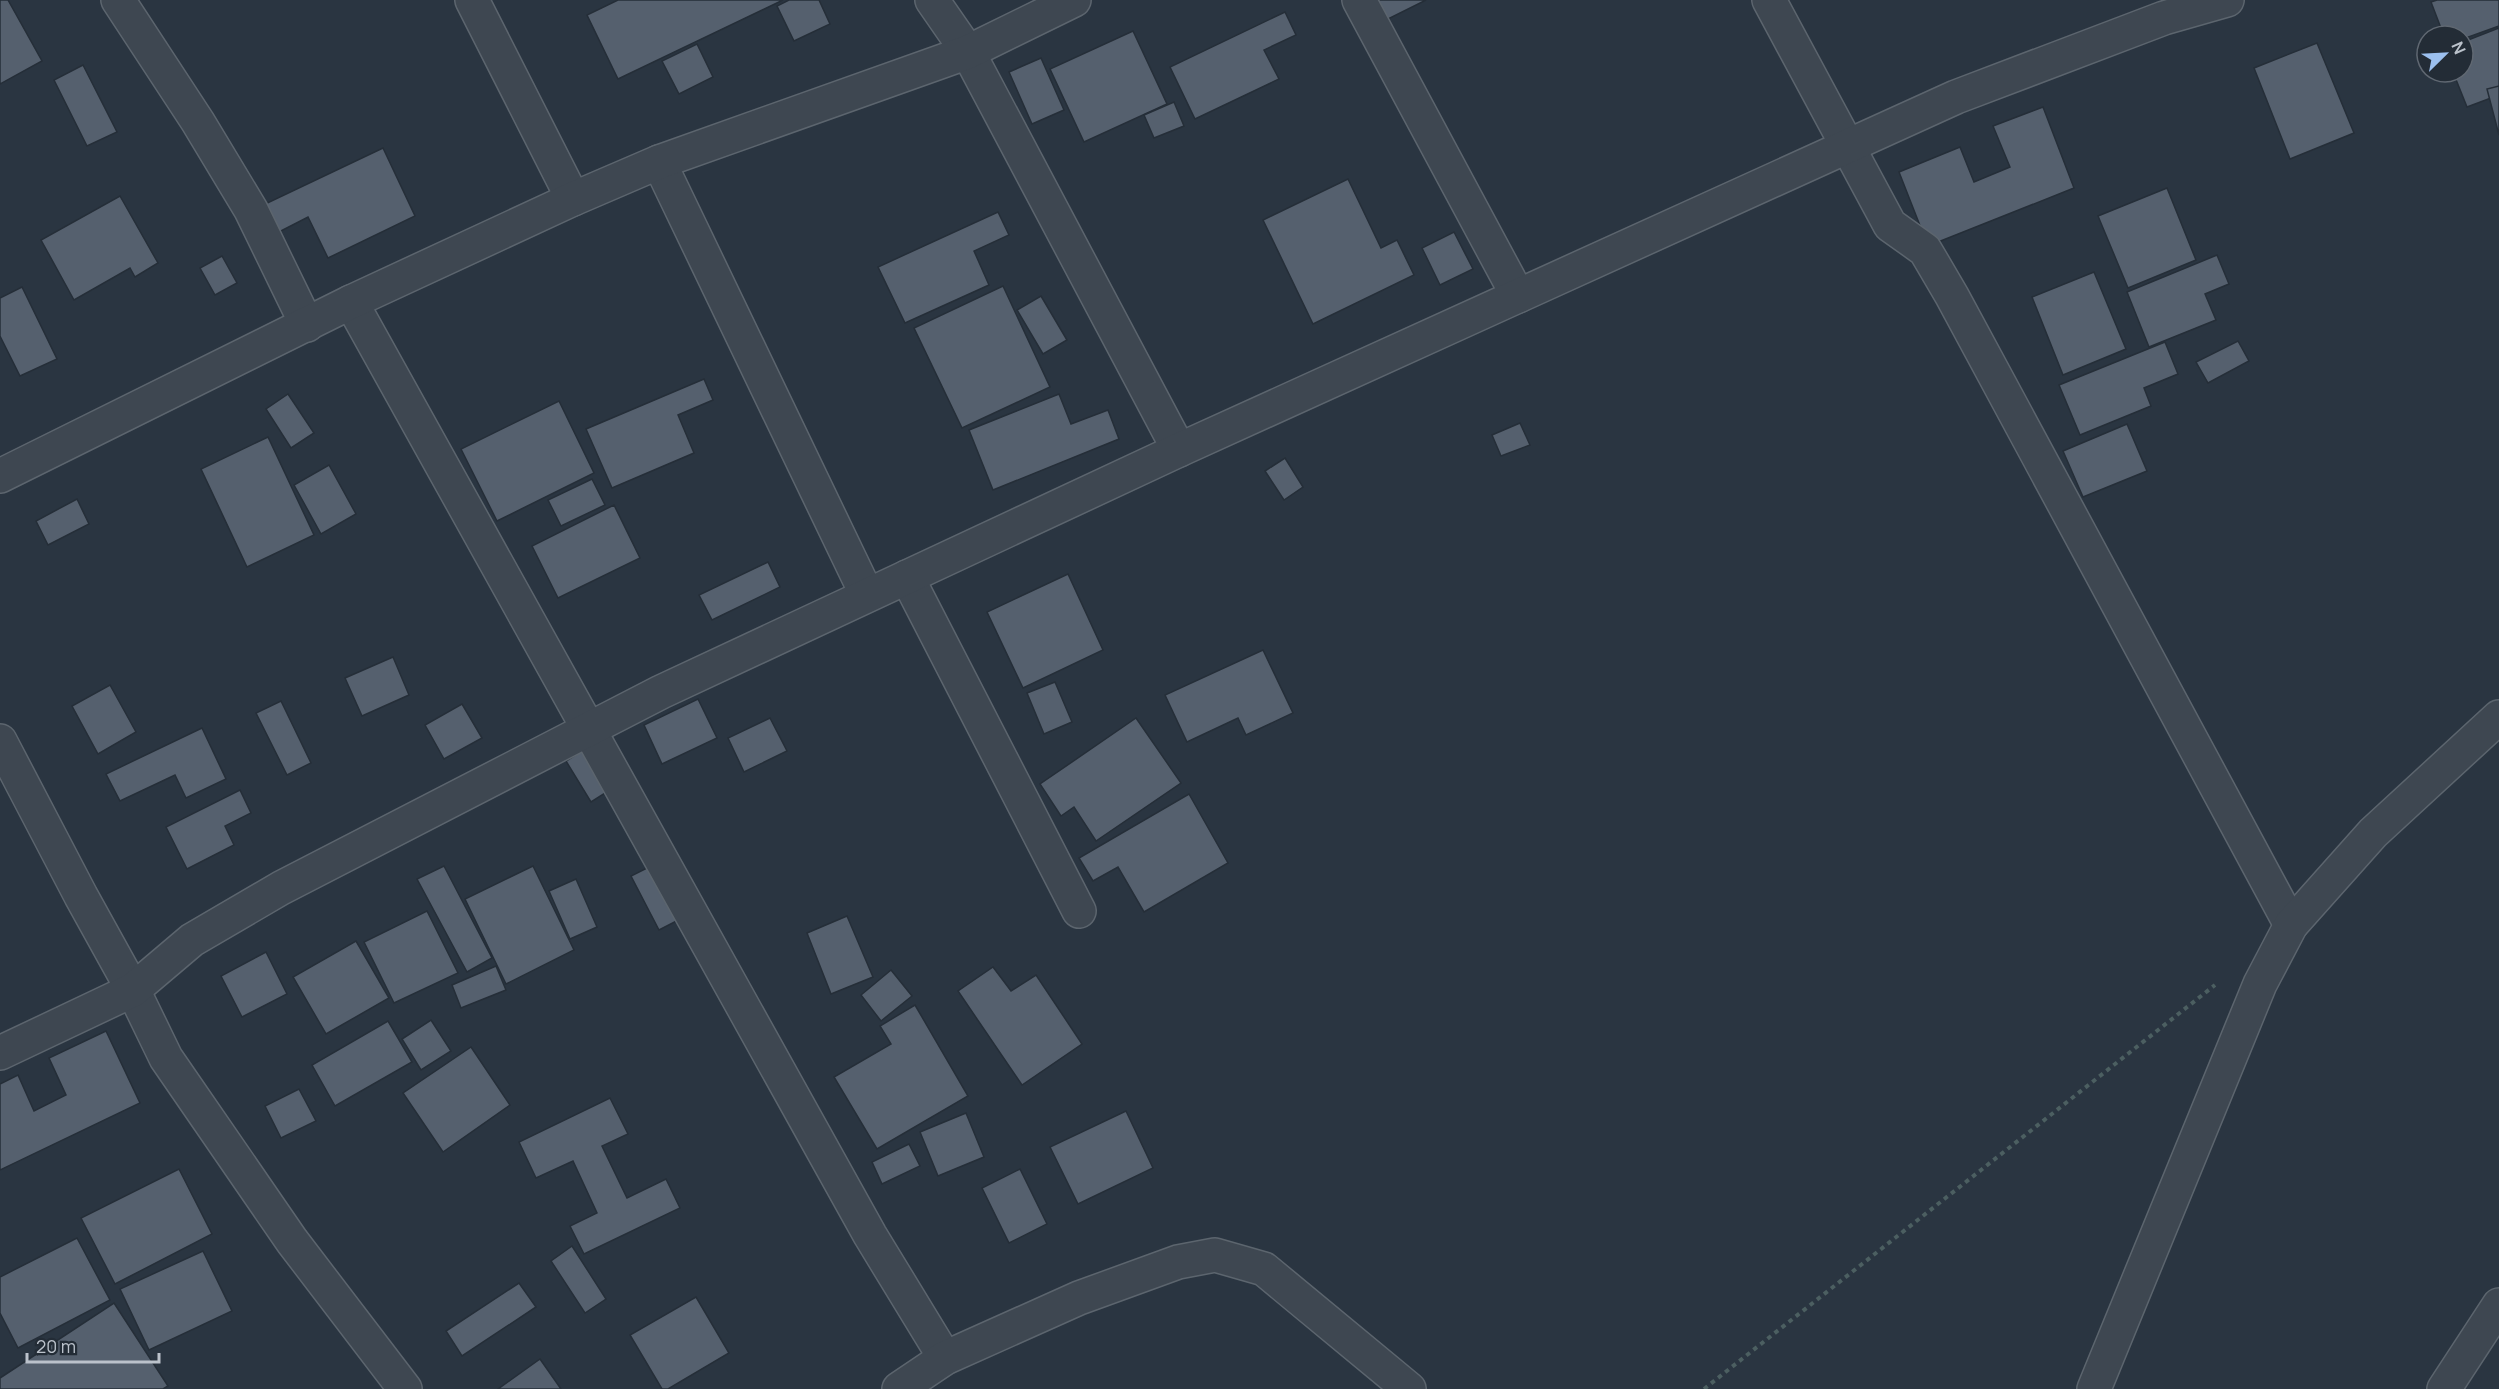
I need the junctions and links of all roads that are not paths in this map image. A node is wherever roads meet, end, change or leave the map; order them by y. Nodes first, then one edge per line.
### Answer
1 (118, 0) edge
2 (472, 0) edge
3 (933, 0) edge
4 (1074, 0) edge
5 (1359, 0) edge
6 (1769, 0) edge
7 (2227, 0) edge
8 (2161, 9) edge
9 (968, 52) junction
10 (1848, 147) junction
11 (658, 162) junction
12 (573, 199) junction
13 (1518, 296) junction
14 (351, 302) junction
15 (307, 325) junction
16 (1179, 450) junction
17 (0, 476) edge
18 (906, 577) junction
19 (867, 595) junction
20 (2499, 717) edge
21 (590, 728) junction
22 (0, 741) edge
23 (1079, 911) dead end
24 (2291, 925) junction
25 (133, 990) junction
26 (0, 1053) edge
27 (2499, 1305) edge
28 (945, 1358) junction
29 (405, 1389) edge
30 (900, 1389) edge
31 (1409, 1389) edge
32 (2094, 1389) edge
33 (2444, 1389) edge

1 - 15 street
2 - 12 street
3 - 9 street
4 - 9 street
5 - 13 street
6 - 10 street
7 - 8 street
8 - 10 street
9 - 11 street
9 - 16 street
10 - 13 street
10 - 24 street
11 - 12 street
11 - 19 street
12 - 14 street
13 - 16 street
14 - 15 street
14 - 21 street
15 - 17 street
16 - 18 street
18 - 19 street
18 - 23 street
19 - 21 street
20 - 24 street
21 - 25 street
21 - 28 street
22 - 25 street
24 - 32 street
25 - 26 street
25 - 29 street
27 - 33 street
28 - 30 street
28 - 31 street

